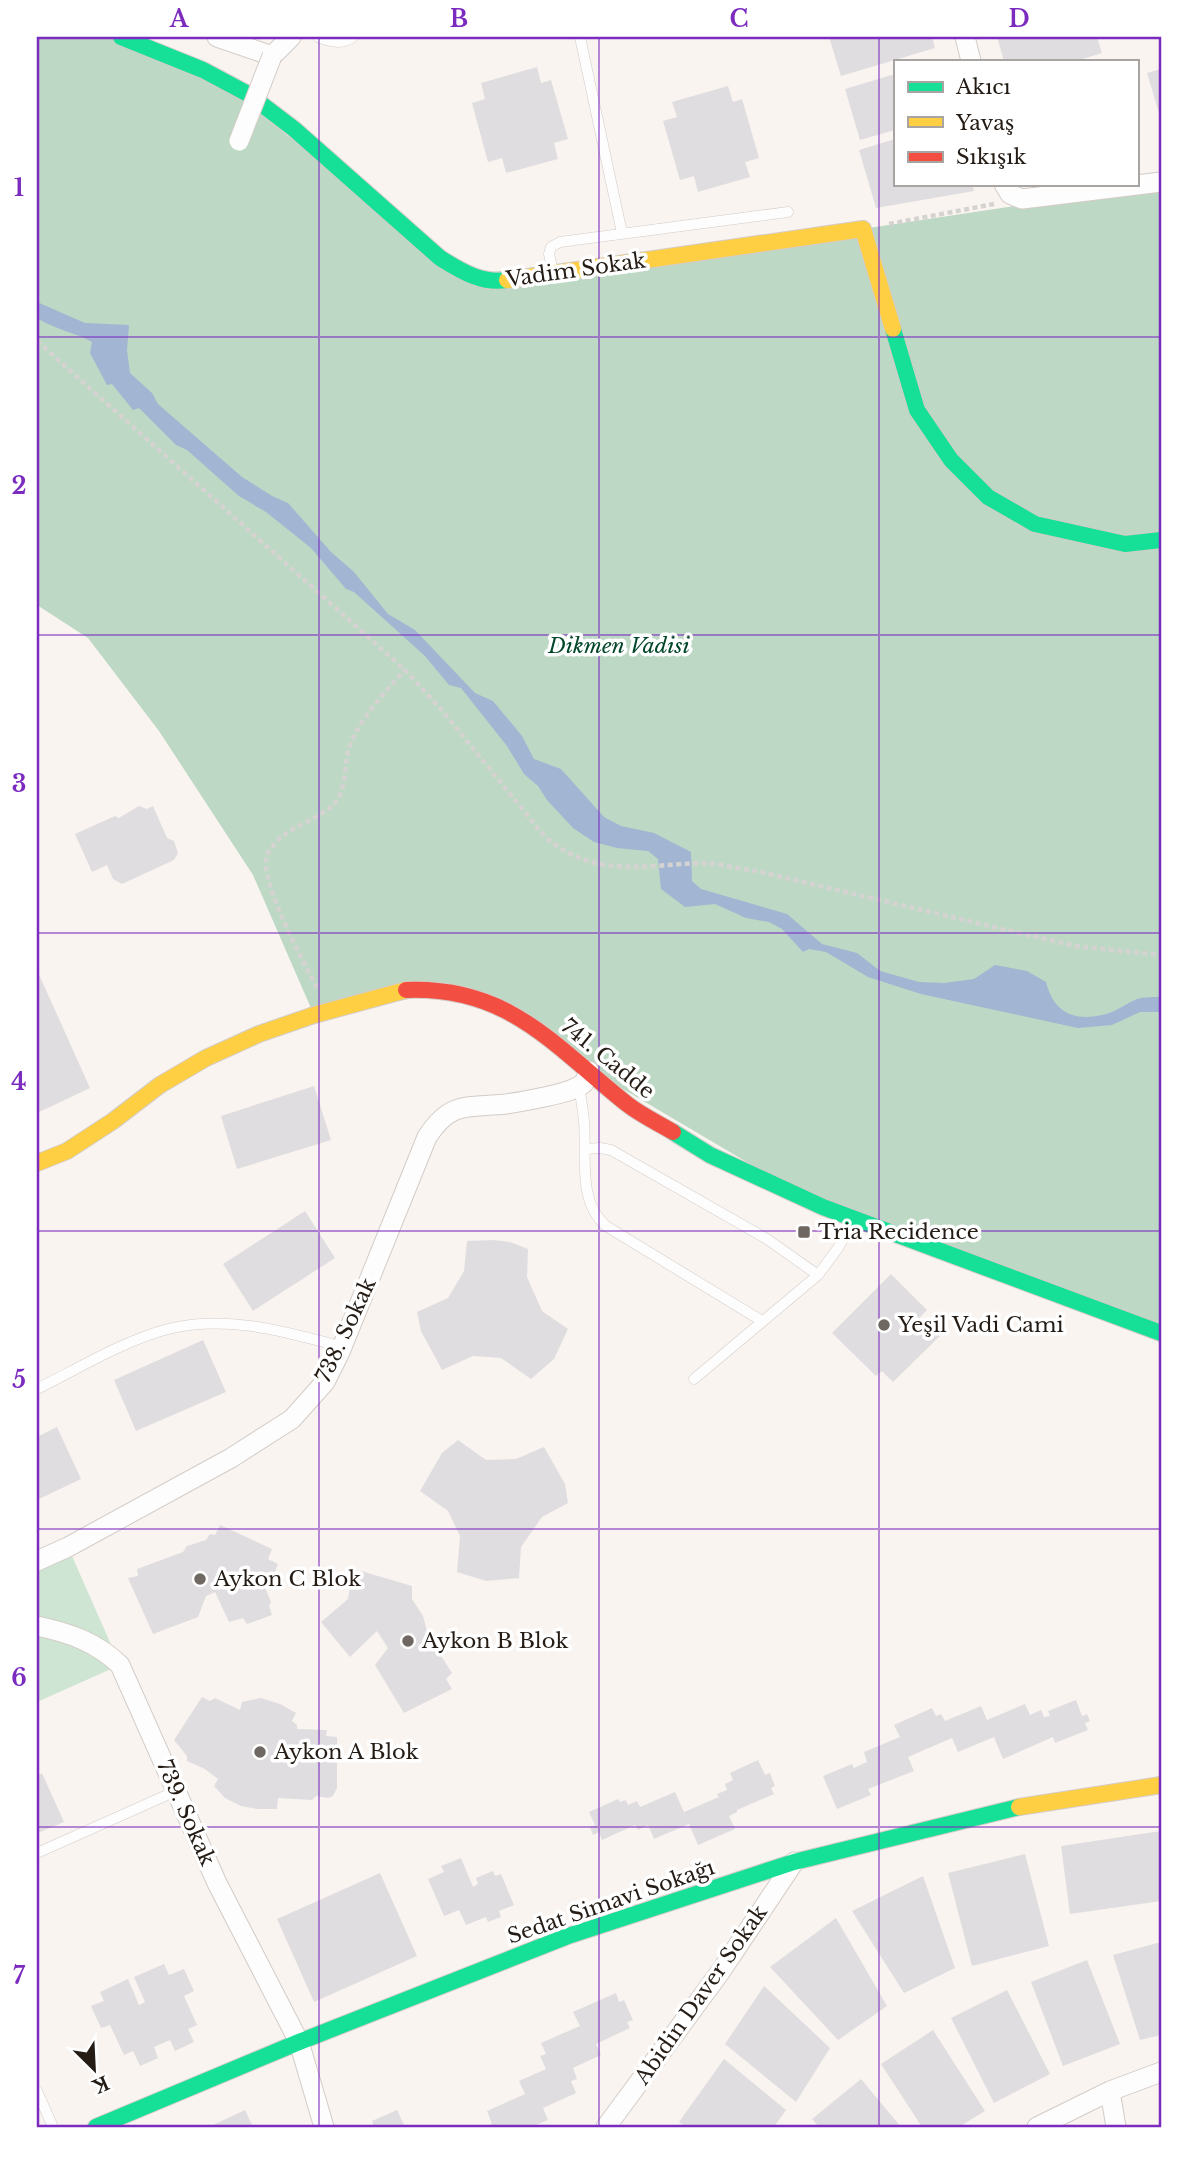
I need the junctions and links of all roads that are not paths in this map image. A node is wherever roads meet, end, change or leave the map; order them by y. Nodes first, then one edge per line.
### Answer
1 (121, 37) edge
2 (176, 37) edge
3 (217, 37) edge
4 (291, 37) edge
5 (318, 37) edge
6 (353, 37) edge
7 (580, 37) edge
8 (965, 37) edge
9 (170, 56) junction
10 (272, 56) junction
11 (971, 60) edge
12 (239, 141) dead end
13 (1161, 182) edge
14 (1138, 185) edge
15 (1005, 186) edge
16 (1128, 186) edge
17 (788, 212) dead end
18 (622, 233) junction
19 (553, 273) junction
20 (1161, 540) edge
21 (584, 1079) junction
22 (585, 1149) junction
23 (37, 1163) edge
24 (855, 1218) junction
25 (818, 1275) junction
26 (762, 1321) junction
27 (1161, 1333) edge
28 (342, 1347) junction
29 (694, 1379) dead end
30 (37, 1389) edge
31 (37, 1561) edge
32 (37, 1626) edge
33 (1161, 1785) edge
34 (176, 1791) junction
35 (37, 1853) edge
36 (794, 1862) junction
37 (299, 2042) junction
38 (1161, 2072) edge
39 (37, 2091) edge
40 (1110, 2091) junction
41 (54, 2127) edge
42 (96, 2127) edge
43 (324, 2127) edge
44 (606, 2127) edge
45 (1037, 2127) edge
46 (1116, 2127) edge

1 - 9 street, Vadim Sokak
2 - 9 street
3 - 10 street
4 - 10 street
5 - 6 lane
7 - 18 lane
8 - 11 street
9 - 19 street, Vadim Sokak
10 - 12 street, bridge
13 - 14 street
15 - 16 street
17 - 18 lane
18 - 19 lane
19 - 20 street, Vadim Sokak
21 - 22 lane
21 - 23 street, 741. Cadde
21 - 24 street, 741. Cadde
21 - 28 street, 738. Sokak
22 - 25 lane
22 - 26 lane
24 - 25 lane
24 - 27 street, 741. Cadde
25 - 26 lane
26 - 29 lane
28 - 30 lane
28 - 31 street, 738. Sokak
32 - 34 street, 739. Sokak
33 - 36 street, Sedat Simavi Sokağı
34 - 35 lane
34 - 37 street, 739. Sokak
36 - 37 street, Sedat Simavi Sokağı
36 - 44 street, Abidin Daver Sokak
37 - 42 street, Sedat Simavi Sokağı
37 - 43 street, 739. Sokak
38 - 40 street
39 - 41 lane
40 - 45 street
40 - 46 street

